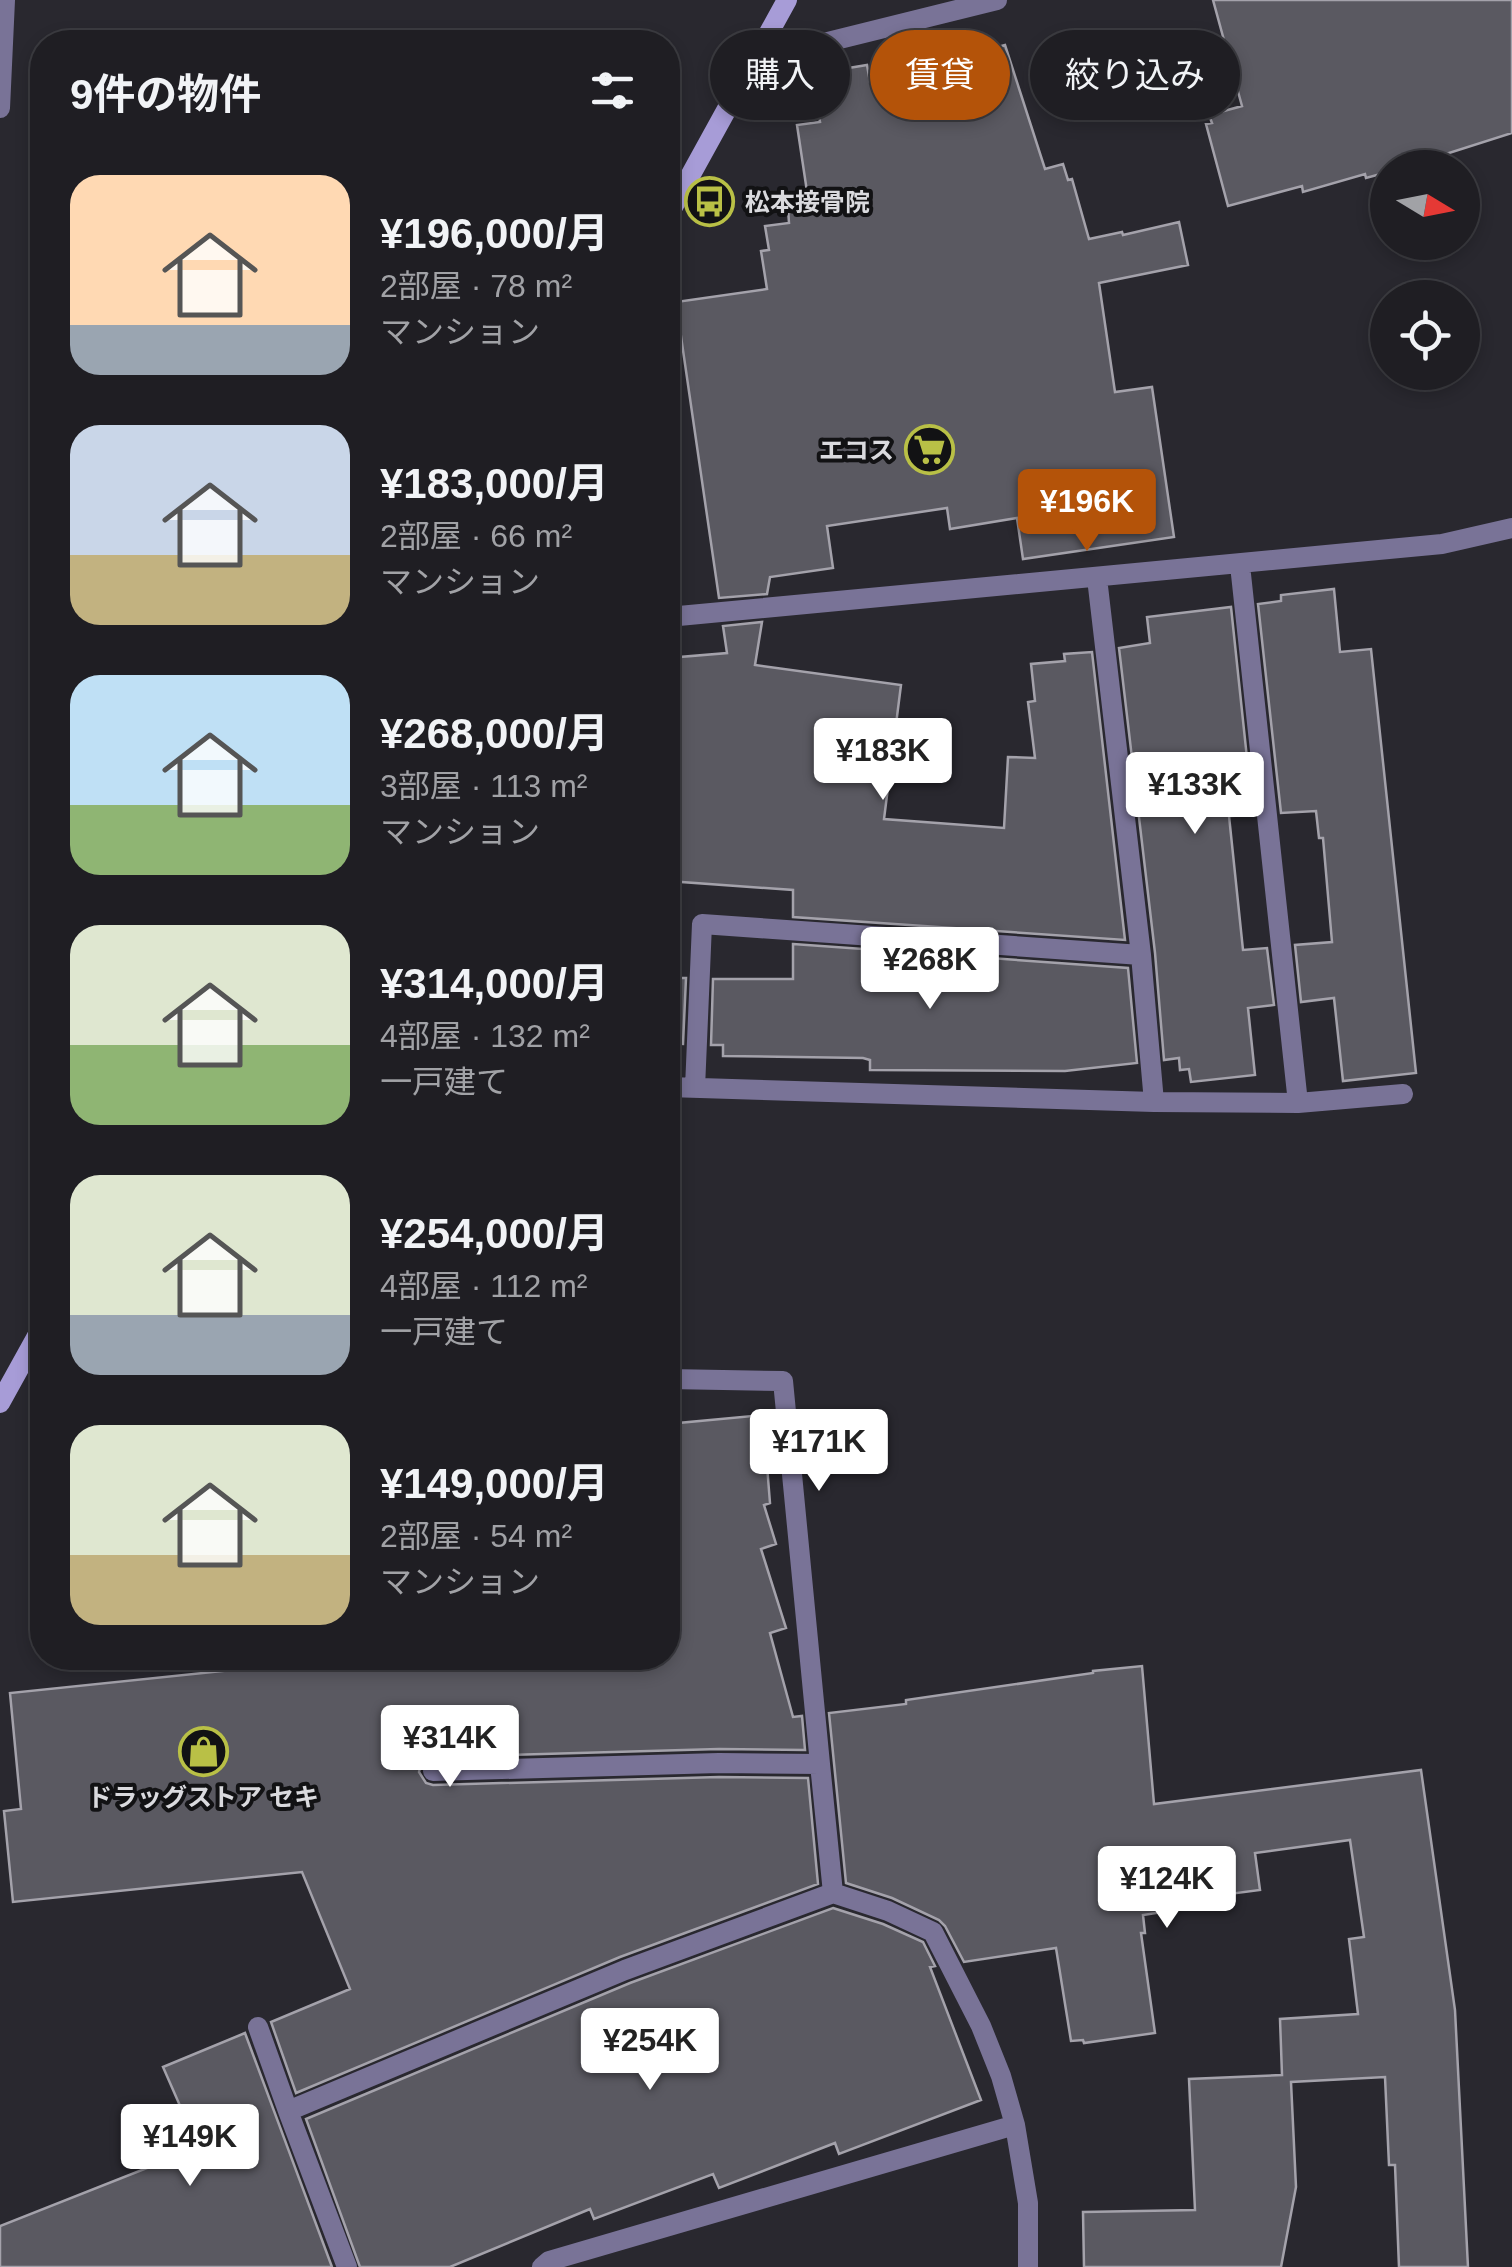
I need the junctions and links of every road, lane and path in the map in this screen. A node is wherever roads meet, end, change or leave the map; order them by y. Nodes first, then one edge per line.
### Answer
1 (5, 0) edge
2 (786, 0) edge
3 (997, 0) edge
4 (770, 30) edge
5 (850, 36) edge
6 (0, 108) edge
7 (722, 120) edge
8 (680, 194) edge
9 (1512, 528) edge
10 (1240, 565) junction
11 (1097, 578) junction
12 (680, 616) edge
13 (1141, 955) junction
14 (680, 1087) edge
15 (695, 1088) junction
16 (1403, 1094) dead end
17 (1154, 1102) junction
18 (1298, 1102) junction
19 (30, 1348) edge
20 (680, 1379) edge
21 (0, 1402) edge
22 (820, 1764) junction
23 (433, 1771) dead end
24 (833, 1893) junction
25 (258, 2028) dead end
26 (288, 2112) junction
27 (1015, 2124) junction
28 (347, 2267) edge
29 (542, 2267) edge
30 (1028, 2267) edge

1 - 6 street
2 - 4 main road
3 - 5 street
7 - 8 main road
9 - 10 street
10 - 11 street
10 - 18 street
11 - 12 street
11 - 13 street
13 - 15 street
13 - 17 street
14 - 15 street
15 - 17 street
16 - 18 street
17 - 18 street
19 - 21 main road
20 - 22 street
22 - 23 street
22 - 24 street
24 - 26 street
24 - 27 street
25 - 26 street
26 - 28 street
27 - 29 street
27 - 30 street

